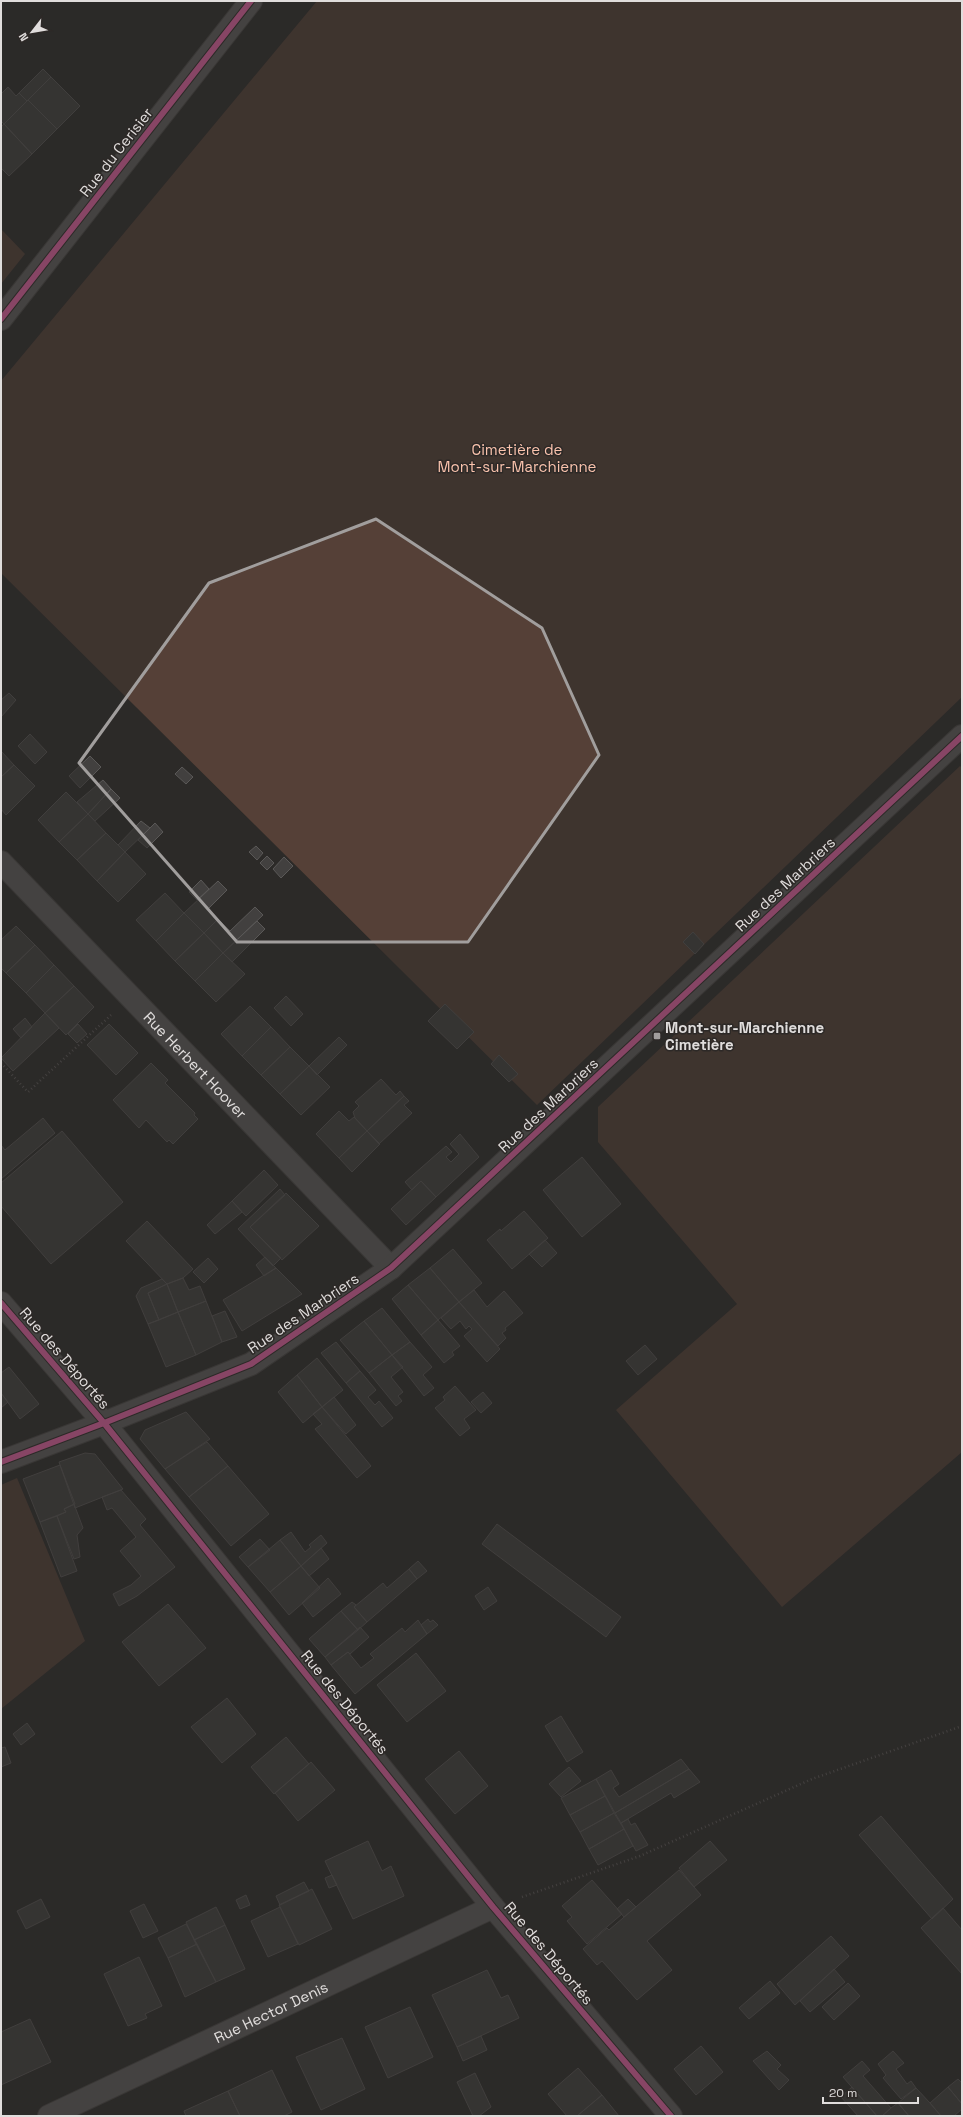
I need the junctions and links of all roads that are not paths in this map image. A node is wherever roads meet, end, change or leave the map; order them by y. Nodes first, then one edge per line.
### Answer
1 (251, 1) edge
2 (1, 319) edge
3 (962, 736) edge
4 (1, 862) edge
5 (391, 1268) junction
6 (1, 1303) edge
7 (104, 1423) junction
8 (1, 1462) edge
9 (493, 1907) junction
10 (49, 2116) edge
11 (671, 2116) edge

1 - 2 street, Rue du Cerisier
3 - 5 street, Rue des Marbriers
4 - 5 street, Rue Herbert Hoover
5 - 7 street, Rue des Marbriers
6 - 7 street, Rue des Déportés
7 - 8 street, Rue des Marbriers
7 - 9 street, Rue des Déportés
9 - 10 street, Rue Hector Denis
9 - 11 street, Rue des Déportés

